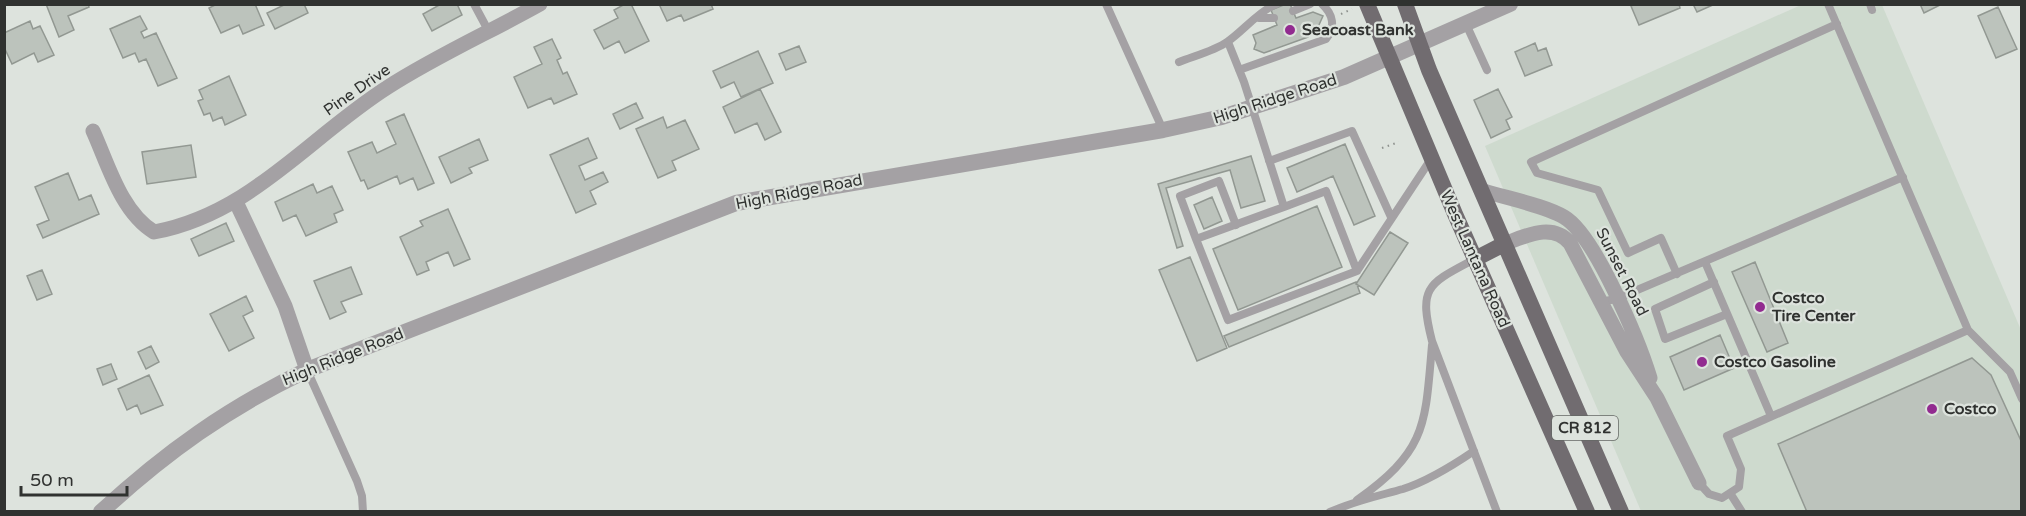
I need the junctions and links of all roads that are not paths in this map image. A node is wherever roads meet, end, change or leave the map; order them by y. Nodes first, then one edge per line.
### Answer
1 (540, 4) edge
2 (1106, 4) edge
3 (1276, 4) edge
4 (1310, 4) edge
5 (1322, 4) edge
6 (1405, 4) edge
7 (1510, 4) edge
8 (1828, 4) edge
9 (477, 6) edge
10 (1359, 7) edge
11 (1293, 11) dead end
12 (1259, 18) junction
13 (1274, 18) dead end
14 (1466, 24) junction
15 (1837, 24) junction
16 (489, 32) junction
17 (1227, 42) junction
18 (1420, 44) junction
19 (1389, 57) junction
20 (1179, 62) dead end
21 (1239, 70) junction
22 (1487, 70) dead end
23 (1252, 108) junction
24 (1163, 130) junction
25 (93, 131) dead end
26 (1431, 159) junction
27 (1269, 161) junction
28 (1903, 177) junction
29 (1481, 190) junction
30 (236, 202) junction
31 (1284, 207) junction
32 (1392, 217) junction
33 (1236, 225) junction
34 (1196, 239) junction
35 (1504, 244) junction
36 (1475, 259) junction
37 (1705, 262) junction
38 (1357, 271) junction
39 (1677, 274) junction
40 (1714, 282) junction
41 (1616, 299) junction
42 (1600, 302) junction
43 (1727, 314) junction
44 (1968, 330) junction
45 (1432, 341) junction
46 (307, 370) junction
47 (1657, 398) junction
48 (2022, 399) edge
49 (1771, 416) junction
50 (1474, 451) junction
51 (1699, 483) joint
52 (1730, 493) junction
53 (1358, 500) junction
54 (101, 512) edge
55 (363, 512) edge
56 (1330, 512) edge
57 (1497, 512) edge
58 (1587, 512) edge
59 (1621, 512) edge
60 (1742, 512) edge

1 - 16 street, Pine Drive
2 - 24 lane
3 - 12 lane
4 - 11 lane
5 - 21 lane
6 - 18 main road, West Lantana Road / CR 812
7 - 14 street, High Ridge Road
8 - 15 lane
9 - 16 lane
10 - 19 main road, West Lantana Road / CR 812
12 - 13 lane
12 - 17 lane
14 - 18 street, High Ridge Road
14 - 22 lane
15 - 28 lane
15 - 39 lane
16 - 30 street, Pine Drive
17 - 20 lane
17 - 21 lane
18 - 19 street, High Ridge Road
18 - 29 main road, West Lantana Road / CR 812
19 - 23 street, High Ridge Road
19 - 26 main road, West Lantana Road / CR 812
21 - 23 lane
23 - 24 street, High Ridge Road
23 - 27 lane
24 - 46 street, High Ridge Road
25 - 30 street, Pine Drive
26 - 32 lane
26 - 36 main road, West Lantana Road / CR 812
27 - 31 lane
27 - 32 lane
28 - 37 lane
28 - 44 lane
29 - 35 main road, West Lantana Road / CR 812
29 - 41 street, Sunset Road
30 - 46 street
31 - 33 lane
31 - 38 lane
32 - 38 lane
33 - 34 lane
33 - 34 lane
34 - 38 lane
35 - 36 main road
35 - 42 street, Sunset Road
35 - 59 main road, West Lantana Road / CR 812
36 - 45 lane
36 - 58 main road, West Lantana Road / CR 812
37 - 39 lane
37 - 40 lane
39 - 41 lane
40 - 43 lane
40 - 43 lane
41 - 42 lane
41 - 47 street, Sunset Road
42 - 47 street, Sunset Road
43 - 49 lane
44 - 48 lane
44 - 49 lane
45 - 50 lane
45 - 53 lane
46 - 54 street, High Ridge Road
46 - 55 lane
47 - 51 street, Sunset Road
49 - 52 lane
50 - 53 lane
50 - 57 lane
51 - 52 lane
52 - 60 lane
53 - 56 lane

